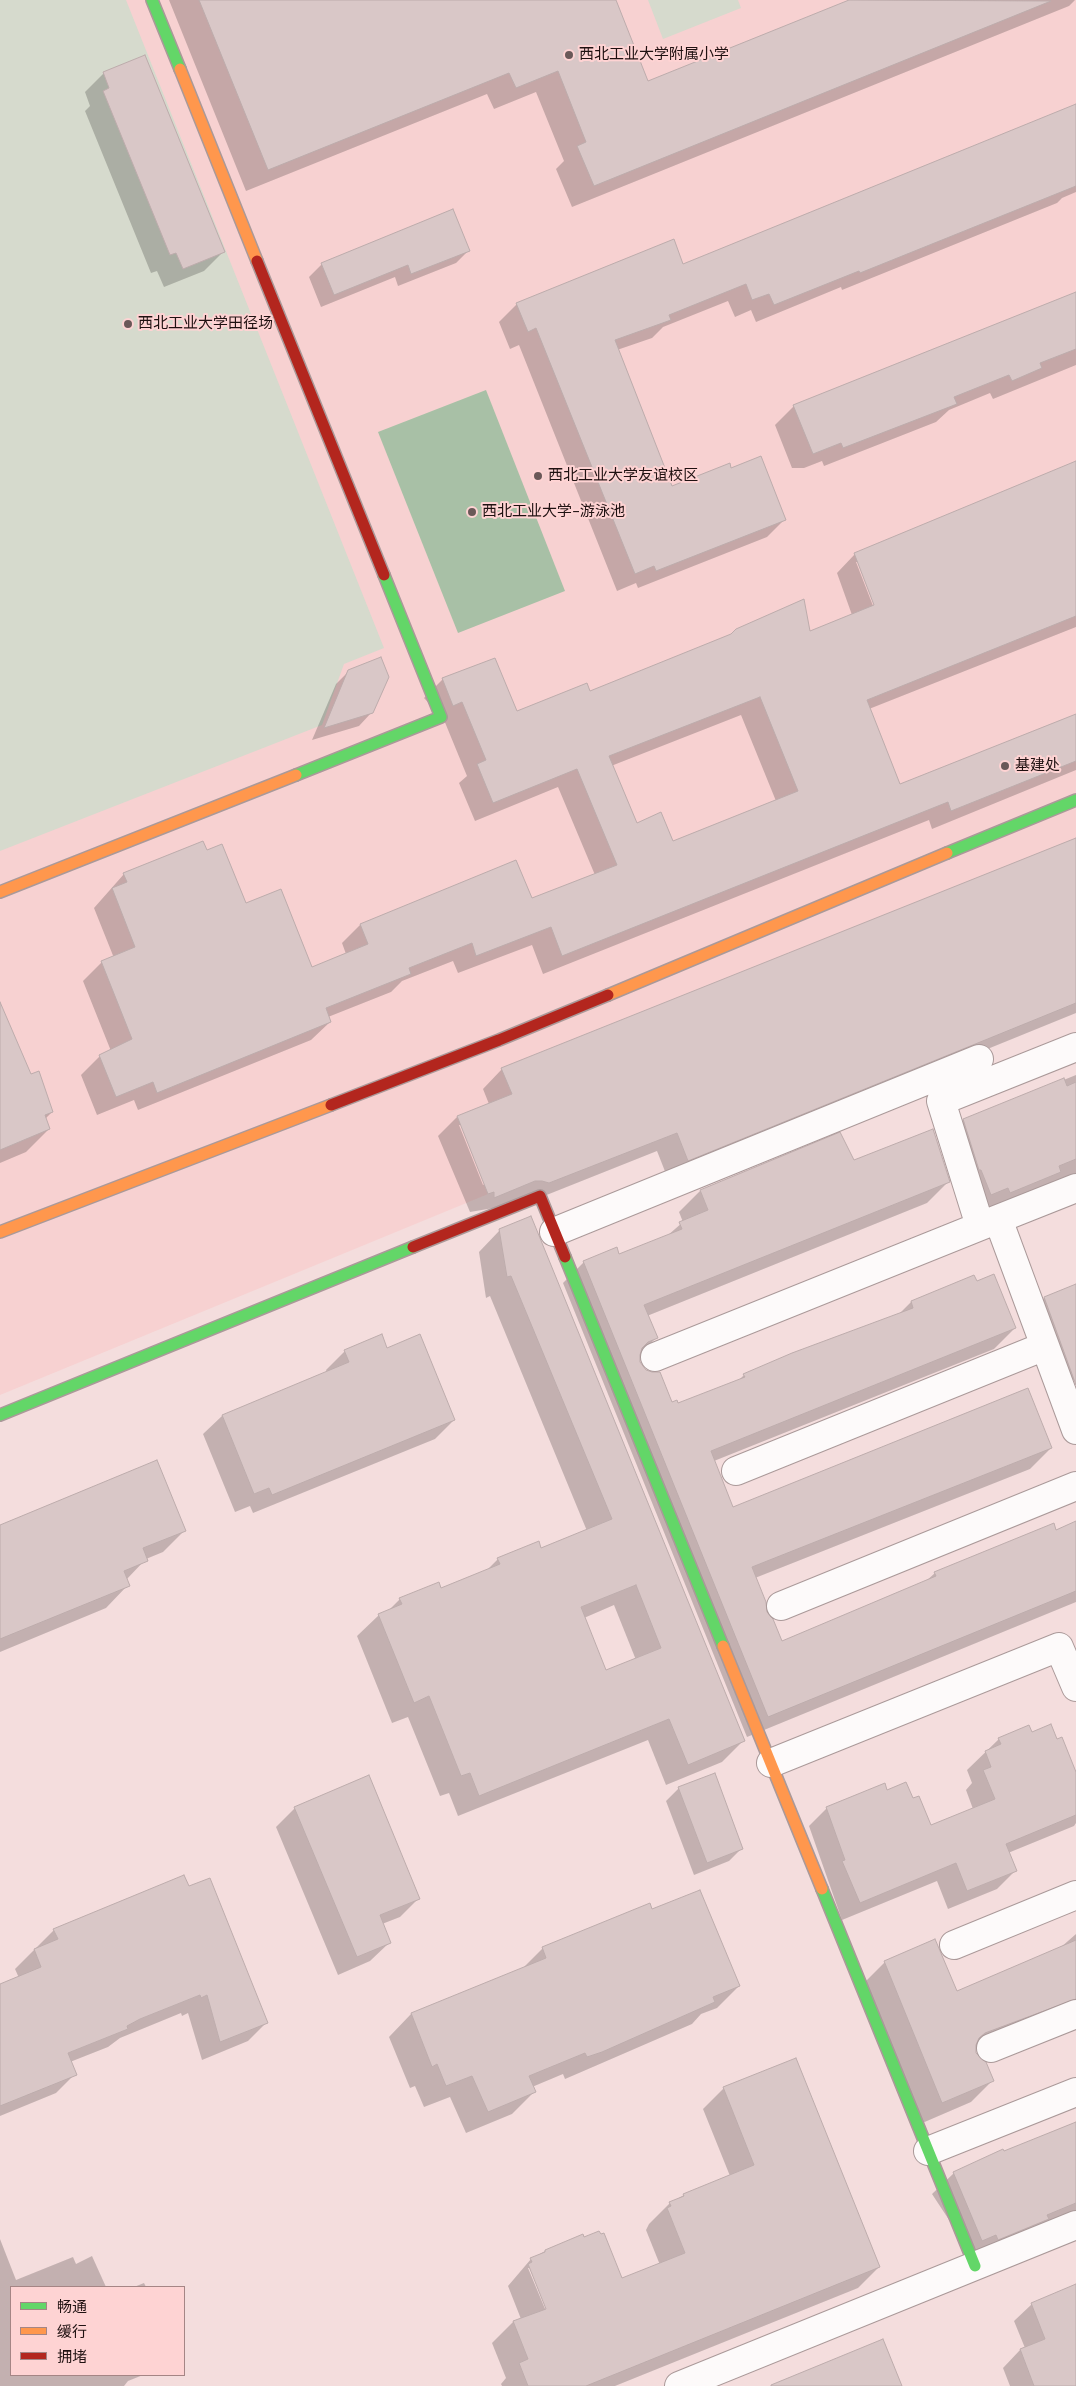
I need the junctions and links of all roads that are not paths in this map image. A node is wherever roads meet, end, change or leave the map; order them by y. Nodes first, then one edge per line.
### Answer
1 (152, 0) edge
2 (1076, 800) edge
3 (0, 892) edge
4 (1076, 1047) edge
5 (979, 1060) dead end
6 (1076, 1188) edge
7 (989, 1222) junction
8 (0, 1232) edge
9 (554, 1232) junction
10 (1045, 1346) junction
11 (655, 1357) dead end
12 (1070, 1394) edge
13 (0, 1415) edge
14 (1076, 1430) edge
15 (736, 1471) dead end
16 (1076, 1486) edge
17 (781, 1606) dead end
18 (1068, 1643) edge
19 (1076, 1687) edge
20 (770, 1763) junction
21 (1076, 1896) edge
22 (954, 1945) dead end
23 (1076, 2014) edge
24 (991, 2048) dead end
25 (1076, 2092) edge
26 (928, 2151) junction
27 (1076, 2225) edge
28 (975, 2266) junction
29 (679, 2386) edge

1 - 3 street
2 - 8 street
4 - 7 street
5 - 9 street
6 - 7 street
7 - 10 street
7 - 11 street
9 - 13 street
9 - 20 street
10 - 12 street
10 - 15 street
12 - 14 street
16 - 17 street
18 - 19 street
18 - 20 street
20 - 26 street
21 - 22 street
23 - 24 street
25 - 26 street
26 - 28 street
27 - 28 street
28 - 29 street

